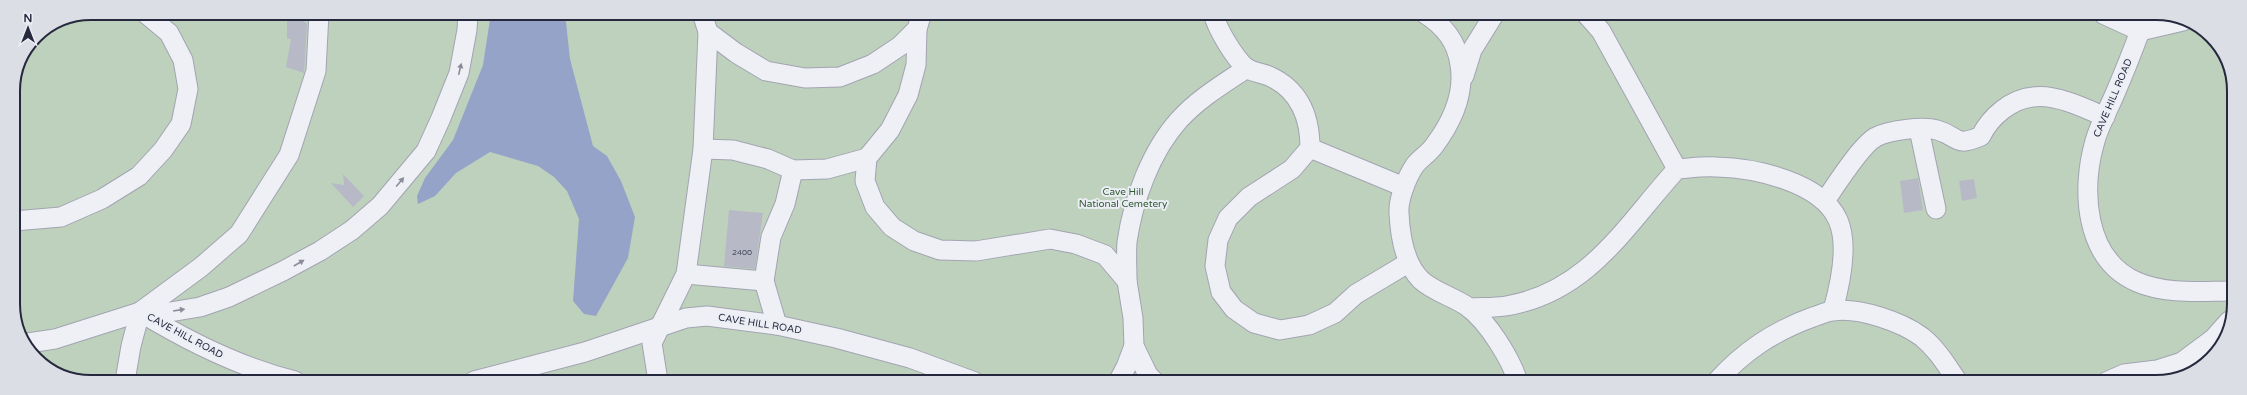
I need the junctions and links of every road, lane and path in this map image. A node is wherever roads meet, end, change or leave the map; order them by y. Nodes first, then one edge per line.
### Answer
1 (153, 20) edge
2 (319, 20) edge
3 (468, 20) edge
4 (704, 20) edge
5 (1215, 20) edge
6 (1434, 20) edge
7 (1491, 20) edge
8 (1592, 20) edge
9 (2116, 20) edge
10 (919, 21) edge
11 (2176, 23) edge
12 (2140, 31) junction
13 (708, 32) junction
14 (1247, 68) junction
15 (1463, 80) junction
16 (2105, 117) junction
17 (1919, 129) junction
18 (1310, 148) junction
19 (703, 149) junction
20 (867, 158) junction
21 (1677, 169) junction
22 (793, 170) junction
23 (1404, 188) junction
24 (1825, 201) junction
25 (1936, 210) dead end
26 (20, 220) edge
27 (1408, 263) junction
28 (686, 274) junction
29 (764, 281) junction
30 (1128, 281) junction
31 (2227, 291) edge
32 (1469, 308) junction
33 (1833, 310) junction
34 (140, 312) junction
35 (777, 325) junction
36 (658, 327) junction
37 (2222, 330) edge
38 (32, 342) edge
39 (1134, 346) junction
40 (126, 375) edge
41 (275, 375) edge
42 (507, 375) edge
43 (657, 375) edge
44 (956, 375) edge
45 (1122, 375) edge
46 (1148, 375) edge
47 (1516, 375) edge
48 (1722, 375) edge
49 (1953, 375) edge
50 (2122, 375) edge

1 - 26 street
2 - 34 street
34 -> 3 street
4 - 13 street
5 - 14 street
6 - 15 street
7 - 15 street
8 - 21 street
9 - 12 street
10 - 13 street
10 - 20 street
11 - 12 street
12 - 16 street, CAVE HILL ROAD
13 - 19 street
14 - 18 street
14 - 30 street
15 - 23 street
16 - 17 street
16 - 31 street, CAVE HILL ROAD
17 - 24 street
17 - 25 street
18 - 23 street
18 - 27 street
19 - 22 street
19 - 28 street
20 - 22 street
20 - 30 street
21 - 24 street
21 - 32 street
22 - 29 street
23 - 27 street
24 - 33 street
27 - 32 street
28 - 29 street
28 - 36 street
29 - 35 street
30 - 39 street
32 - 47 street
33 - 48 street
33 - 49 street
34 - 38 street, CAVE HILL ROAD
34 - 40 street
34 - 41 street, CAVE HILL ROAD
35 - 36 street, CAVE HILL ROAD
35 - 44 street, CAVE HILL ROAD
36 - 42 street, CAVE HILL ROAD
36 - 43 street
37 - 50 street
39 - 45 street
39 - 46 street

